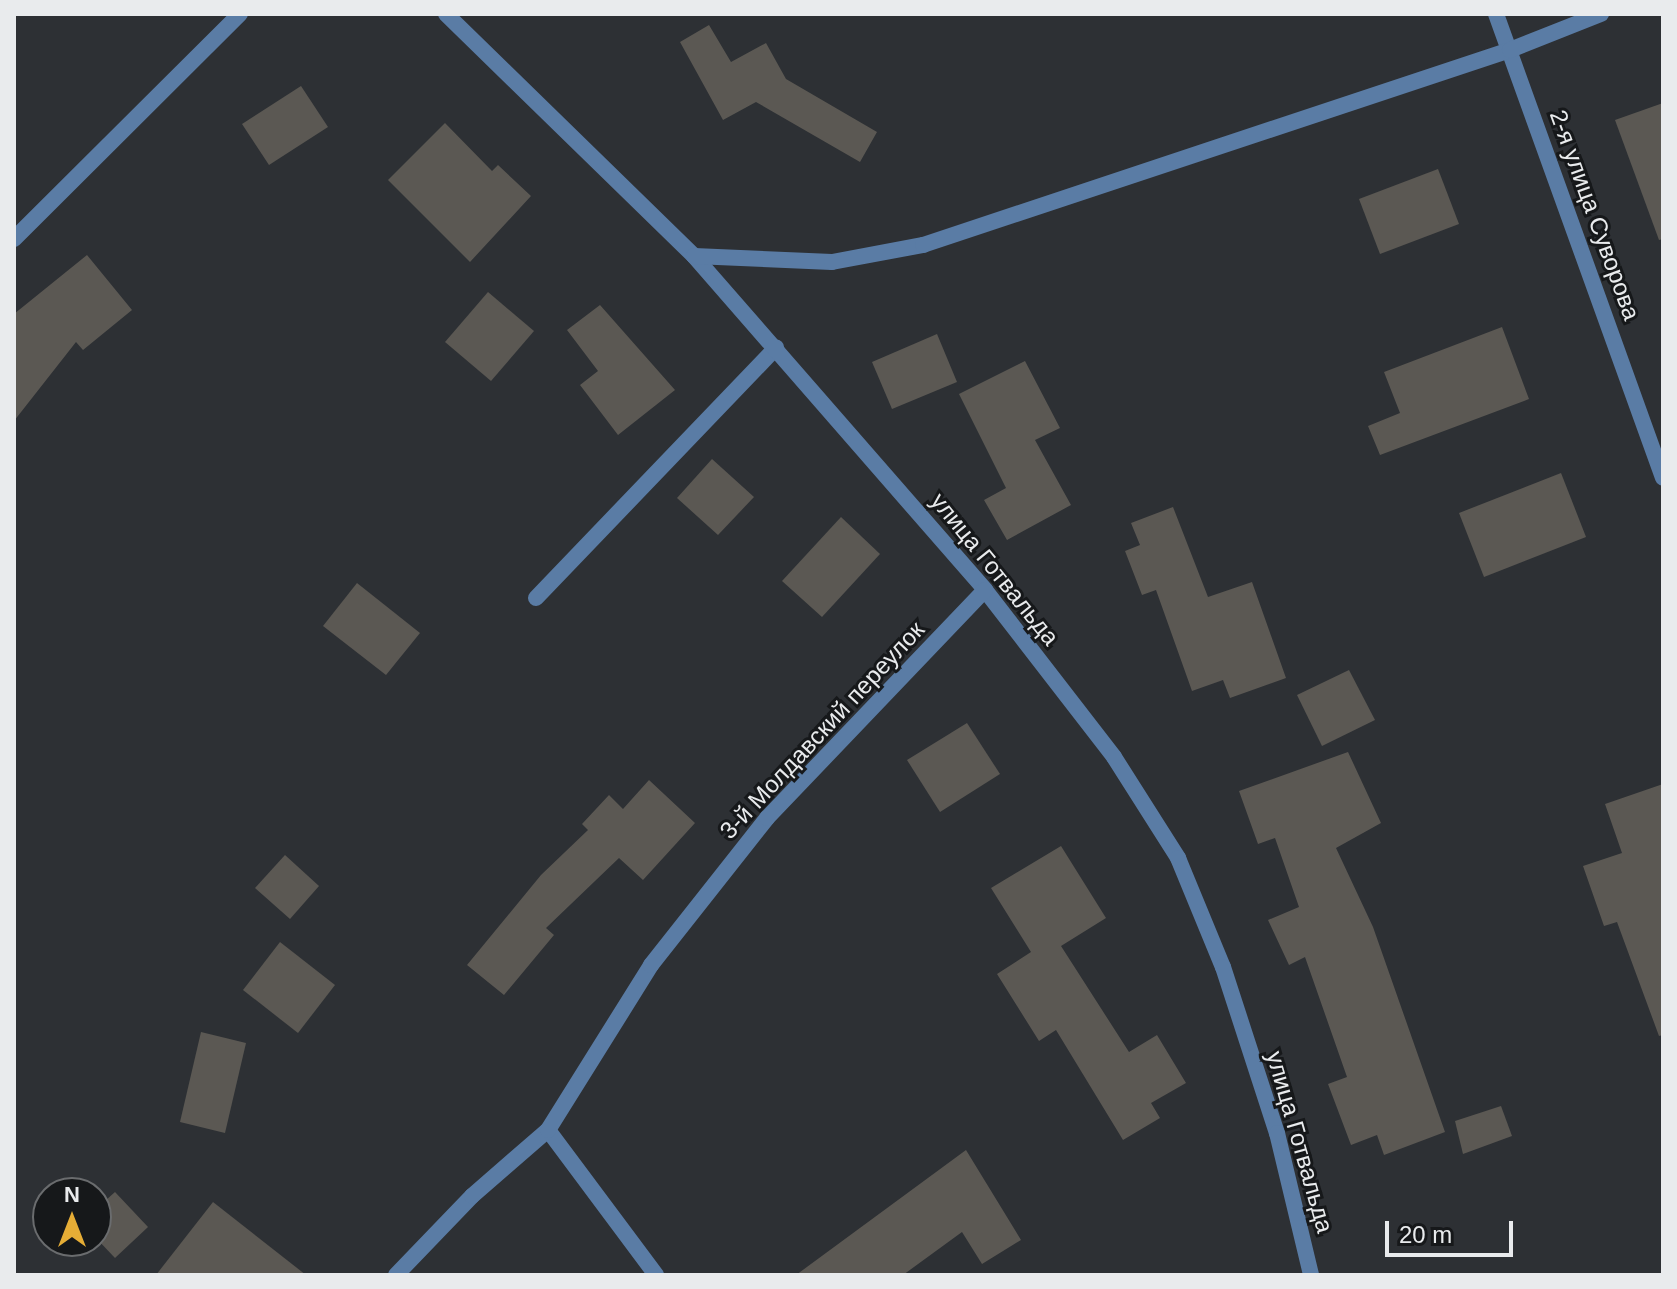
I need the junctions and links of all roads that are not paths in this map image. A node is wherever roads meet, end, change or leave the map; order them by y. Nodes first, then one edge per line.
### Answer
1 (240, 14) edge
2 (446, 14) edge
3 (1496, 14) edge
4 (1601, 14) edge
5 (1510, 50) junction
6 (14, 239) edge
7 (694, 256) junction
8 (776, 348) junction
9 (1663, 478) edge
10 (985, 590) junction
11 (536, 598) dead end
12 (548, 1130) junction
13 (396, 1275) edge
14 (656, 1275) edge
15 (1311, 1275) edge

1 - 6 street
2 - 7 street, улица Готвальда
3 - 5 street, 2-я улица Суворова
4 - 5 street
5 - 7 street
5 - 9 street, 2-я улица Суворова
7 - 8 street, улица Готвальда
8 - 10 street, улица Готвальда
8 - 11 street
10 - 12 street, 3-й Молдавский переулок
10 - 15 street, улица Готвальда
12 - 13 street, 3-й Молдавский переулок
12 - 14 street

